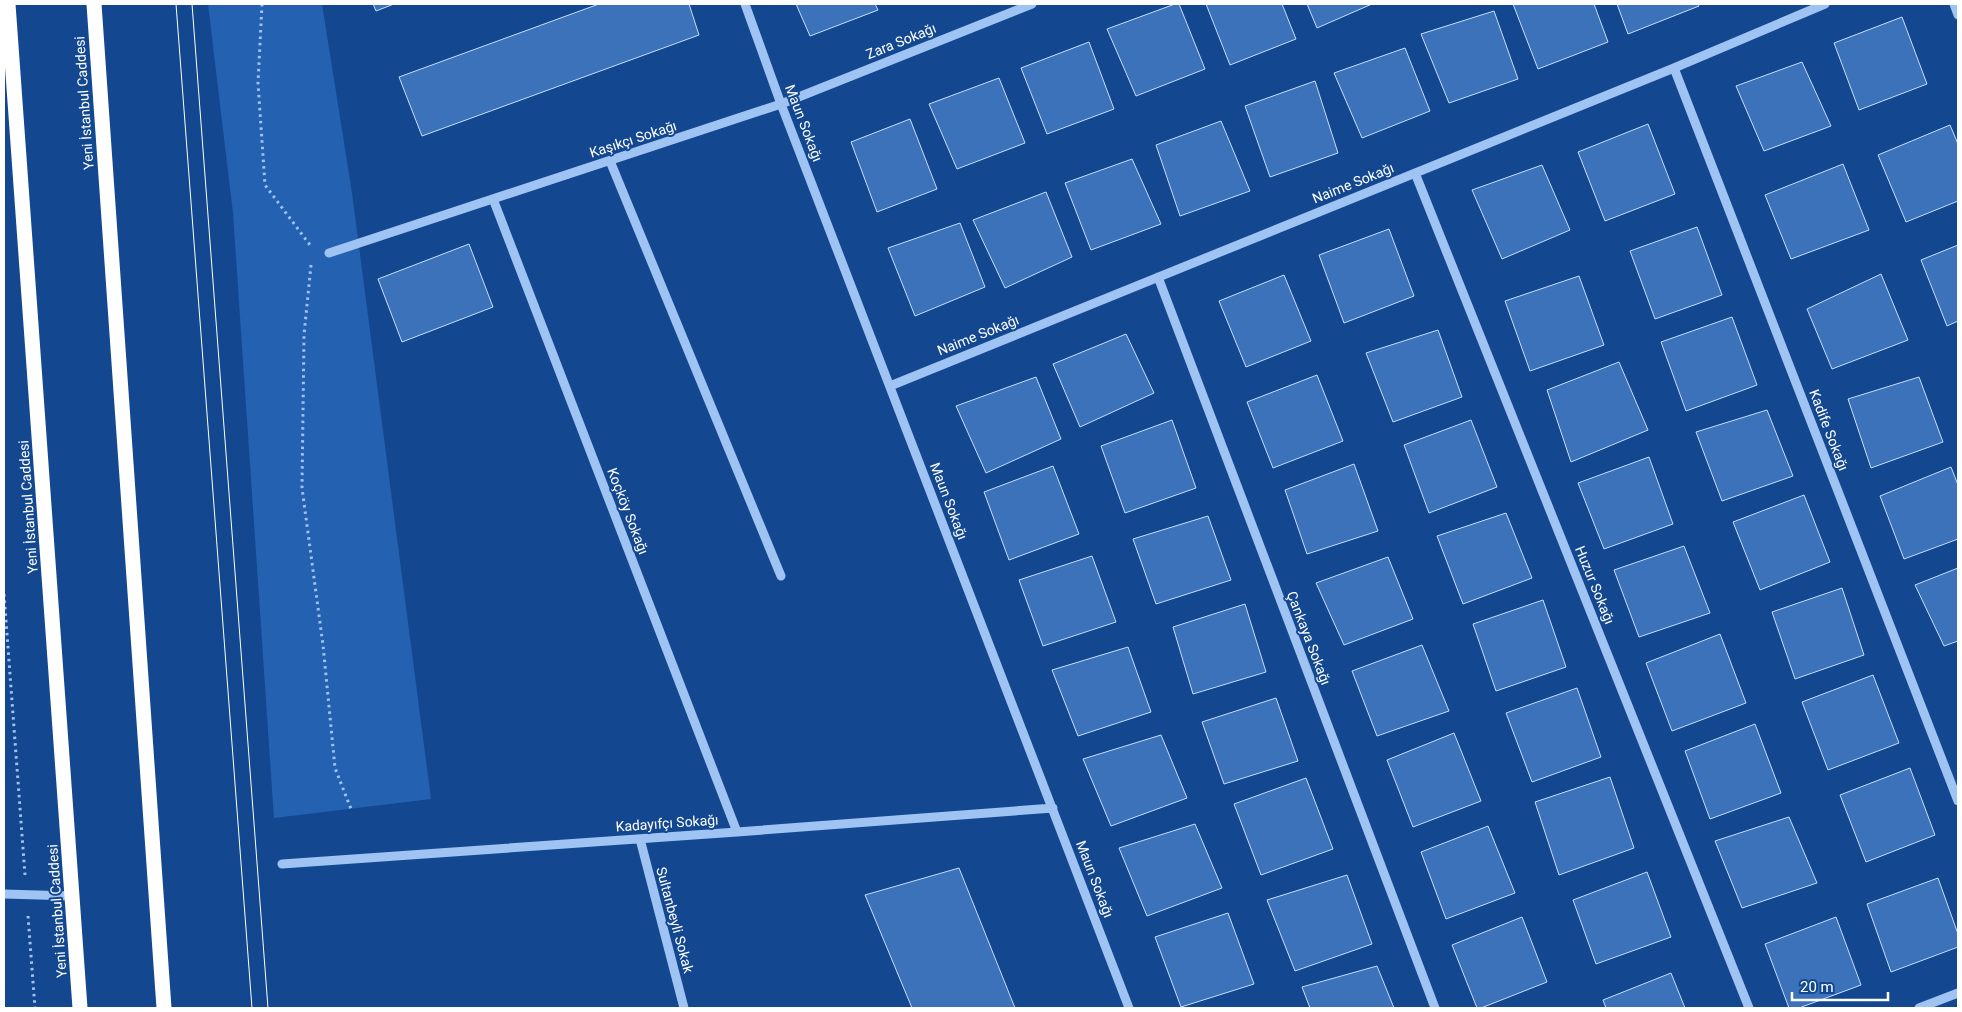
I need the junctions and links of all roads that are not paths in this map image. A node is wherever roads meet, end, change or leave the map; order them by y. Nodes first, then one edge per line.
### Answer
1 (94, 4) edge
2 (745, 4) edge
3 (1032, 4) edge
4 (1825, 4) edge
5 (1954, 4) edge
6 (7, 13) edge
7 (1958, 15) edge
8 (1674, 68) junction
9 (781, 104) junction
10 (610, 161) junction
11 (1415, 173) junction
12 (493, 200) junction
13 (329, 253) dead end
14 (1158, 277) junction
15 (890, 386) junction
16 (781, 576) dead end
17 (1958, 801) edge
18 (1053, 808) junction
19 (737, 832) junction
20 (640, 839) junction
21 (282, 864) dead end
22 (4, 894) edge
23 (72, 896) junction
24 (1958, 993) edge
25 (80, 1008) edge
26 (164, 1008) edge
27 (684, 1008) edge
28 (1129, 1008) edge
29 (1435, 1008) edge
30 (1749, 1008) edge
31 (1919, 1008) edge

1 - 26 highway, Yeni İstanbul Caddesi
2 - 9 street, Maun Sokağı
3 - 9 street, Zara Sokağı
4 - 8 street, Naime Sokağı
5 - 7 street
6 - 23 highway, Yeni İstanbul Caddesi
8 - 11 street, Naime Sokağı
8 - 17 street, Kadife Sokağı
9 - 10 street, Kaşıkçı Sokağı
9 - 15 street, Maun Sokağı
10 - 12 street, Kaşıkçı Sokağı
10 - 16 street
11 - 14 street, Naime Sokağı
11 - 30 street, Huzur Sokağı
12 - 13 street, Kaşıkçı Sokağı
12 - 19 street, Koçköy Sokağı
14 - 15 street, Naime Sokağı
14 - 29 street, Çankaya Sokağı
15 - 18 street, Maun Sokağı
18 - 19 street, Kadayıfçı Sokağı
18 - 28 street, Maun Sokağı
19 - 20 street, Kadayıfçı Sokağı
20 - 21 street, Kadayıfçı Sokağı
20 - 27 street, Sultanbeyli Sokak
22 - 23 street
23 - 25 highway, Yeni İstanbul Caddesi
24 - 31 street

